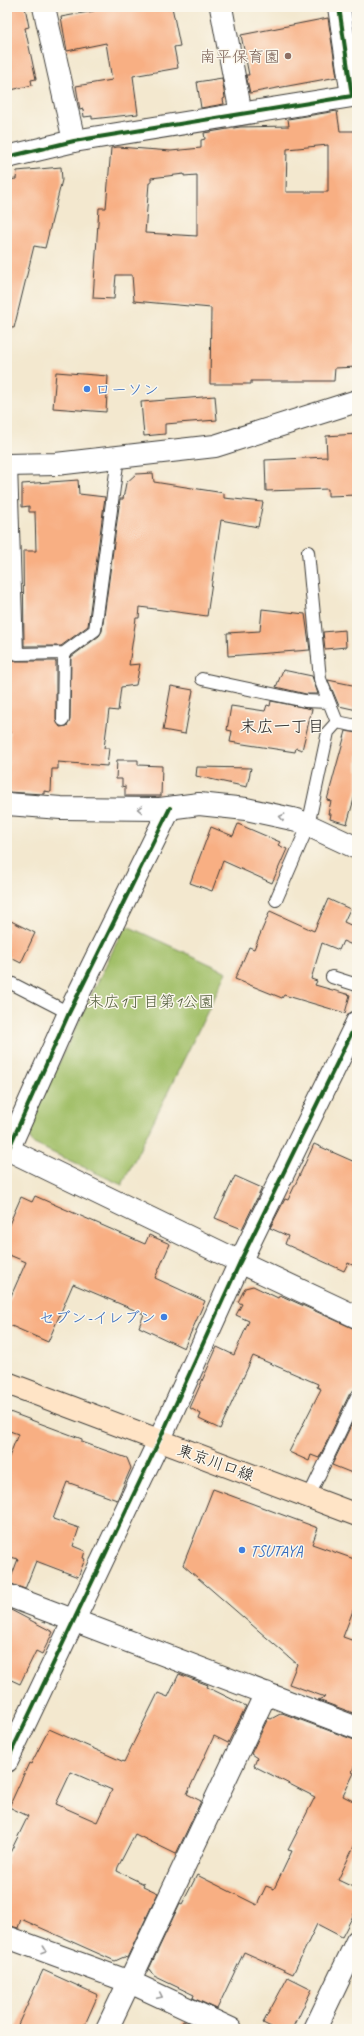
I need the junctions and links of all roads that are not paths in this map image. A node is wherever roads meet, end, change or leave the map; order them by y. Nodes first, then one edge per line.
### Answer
1 (44, 7) edge
2 (221, 7) edge
3 (339, 7) edge
4 (241, 114) junction
5 (74, 141) junction
6 (7, 157) edge
7 (357, 401) edge
8 (118, 457) junction
9 (9, 465) edge
10 (308, 552) dead end
11 (11, 621) edge
12 (64, 653) junction
13 (202, 679) dead end
14 (329, 702) junction
15 (63, 720) dead end
16 (337, 722) junction
17 (357, 726) edge
18 (7, 804) edge
19 (170, 808) junction
20 (308, 826) junction
21 (357, 848) edge
22 (276, 900) dead end
23 (332, 977) dead end
24 (7, 981) edge
25 (357, 985) edge
26 (69, 1013) junction
27 (356, 1026) edge
28 (8, 1150) edge
29 (240, 1262) junction
30 (357, 1317) edge
31 (7, 1383) edge
32 (357, 1396) edge
33 (159, 1441) junction
34 (309, 1496) junction
35 (357, 1514) edge
36 (7, 1595) edge
37 (73, 1620) junction
38 (266, 1693) junction
39 (357, 1728) edge
40 (7, 1761) edge
41 (7, 1937) edge
42 (357, 1941) edge
43 (130, 1982) junction
44 (107, 2029) edge
45 (231, 2029) edge
46 (315, 2029) edge

1 - 5 street
2 - 4 street
3 - 4 street
4 - 5 street
5 - 6 street
7 - 8 street
8 - 9 street
8 - 12 lane
9 - 11 lane
10 - 14 lane
11 - 12 lane
12 - 15 lane
13 - 14 lane
14 - 16 lane
16 - 17 lane
16 - 20 lane
19 -> 18 street
20 -> 19 street
19 - 26 street
20 - 21 street
20 - 22 lane
23 - 25 lane
24 - 26 lane
26 - 28 street
27 - 29 street
28 - 29 street
29 - 30 street
29 - 33 street
31 - 33 main road, 東京川口線
32 - 34 lane
33 - 34 main road, 東京川口線
33 - 37 street
34 - 35 main road, 東京川口線
36 - 37 street
37 - 38 street
37 - 40 street
38 - 39 street
38 - 43 street
41 -> 43 street
42 - 46 street
43 - 44 street
43 -> 45 street

